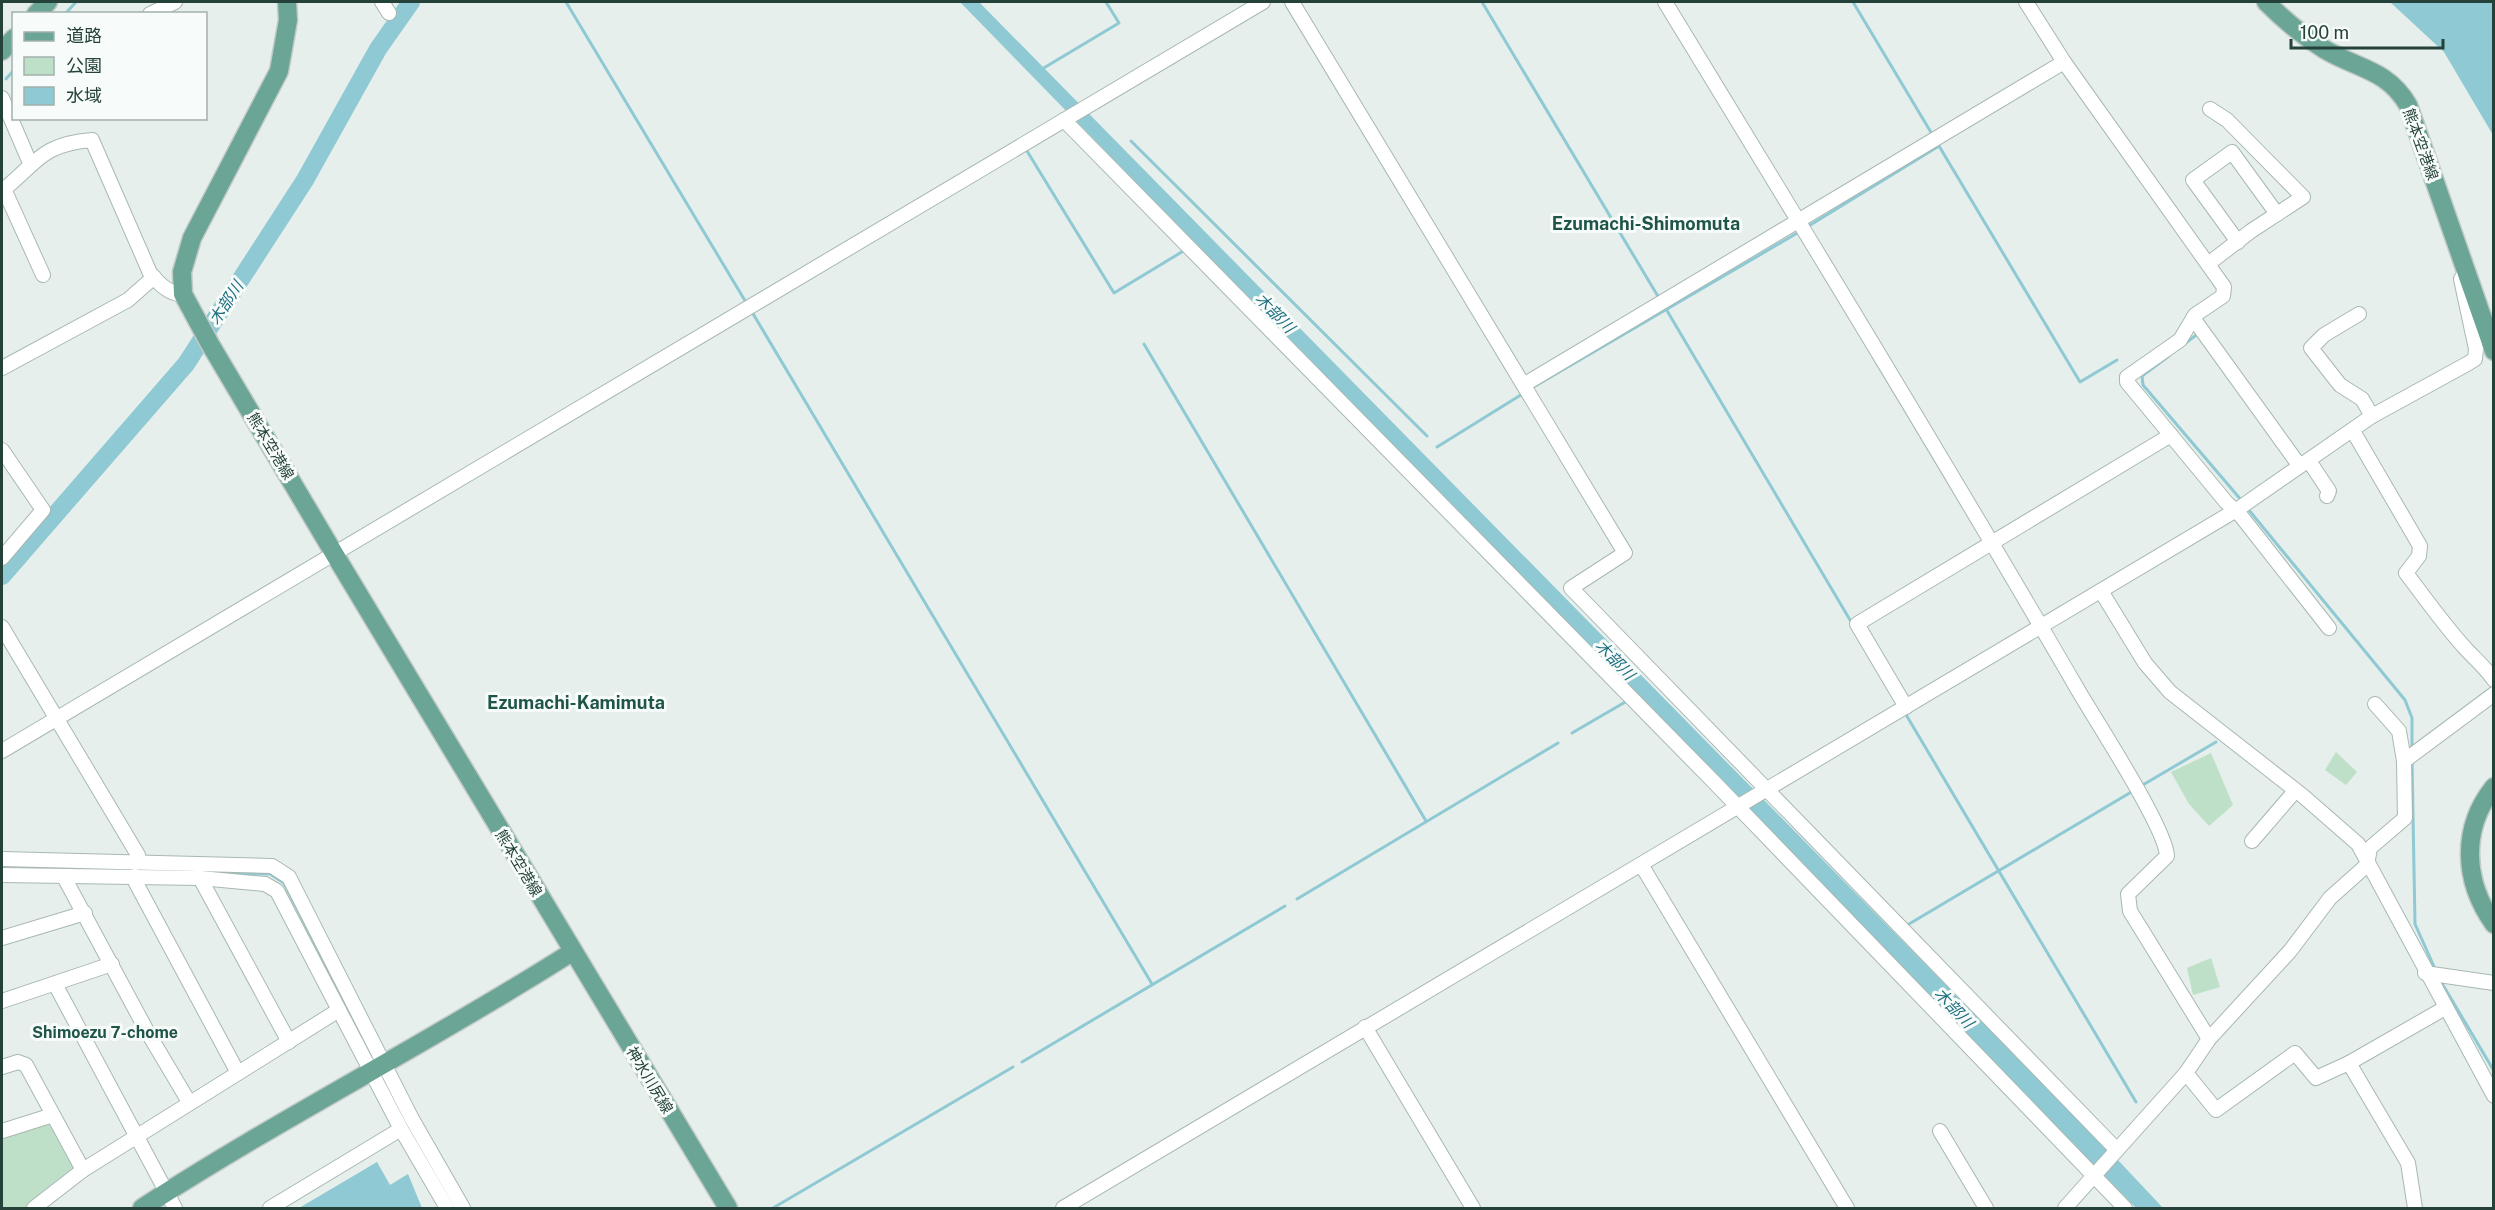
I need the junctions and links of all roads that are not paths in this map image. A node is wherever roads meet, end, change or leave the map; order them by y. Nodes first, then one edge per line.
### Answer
1 (175, 2) edge
2 (286, 2) edge
3 (1263, 2) edge
4 (1292, 2) edge
5 (1665, 2) edge
6 (2266, 2) edge
7 (2032, 4) edge
8 (154, 12) edge
9 (2064, 62) junction
10 (2, 98) edge
11 (2210, 109) dead end
12 (1067, 118) junction
13 (30, 163) junction
14 (3, 190) edge
15 (2277, 214) junction
16 (1799, 222) junction
17 (2238, 242) junction
18 (2208, 264) junction
19 (2466, 273) junction
20 (43, 274) dead end
21 (154, 277) junction
22 (183, 294) junction
23 (2360, 314) dead end
24 (2193, 318) junction
25 (2493, 351) edge
26 (2, 368) edge
27 (1525, 384) junction
28 (2372, 416) junction
29 (2353, 431) junction
30 (2171, 435) junction
31 (2, 450) edge
32 (2304, 463) junction
33 (2327, 496) dead end
34 (2241, 507) junction
35 (1991, 543) junction
36 (335, 555) junction
37 (2, 558) edge
38 (2101, 591) junction
39 (2041, 626) junction
40 (2, 627) edge
41 (2329, 628) dead end
42 (2493, 680) edge
43 (2493, 694) edge
44 (2375, 704) dead end
45 (1906, 707) junction
46 (57, 719) junction
47 (2, 751) edge
48 (2411, 755) junction
49 (2493, 787) edge
50 (1766, 791) junction
51 (2295, 791) junction
52 (1738, 807) junction
53 (2252, 841) dead end
54 (2, 859) edge
55 (138, 861) junction
56 (2367, 865) junction
57 (1642, 866) junction
58 (2, 874) edge
59 (135, 876) junction
60 (64, 877) junction
61 (200, 878) junction
62 (85, 913) junction
63 (2493, 924) edge
64 (2, 938) edge
65 (572, 952) junction
66 (112, 964) junction
67 (2425, 973) junction
68 (2493, 983) edge
69 (55, 984) junction
70 (2, 1001) edge
71 (2445, 1008) junction
72 (339, 1010) junction
73 (1365, 1028) junction
74 (2209, 1039) junction
75 (289, 1042) junction
76 (2349, 1063) junction
77 (377, 1066) junction
78 (2, 1067) edge
79 (2186, 1072) junction
80 (238, 1073) junction
81 (2493, 1096) edge
82 (189, 1102) junction
83 (53, 1115) junction
84 (400, 1129) junction
85 (2, 1131) edge
86 (1940, 1131) dead end
87 (135, 1135) junction
88 (2117, 1150) junction
89 (82, 1170) junction
90 (2094, 1176) junction
91 (170, 1201) edge
92 (34, 1209) edge
93 (142, 1209) edge
94 (270, 1209) edge
95 (447, 1209) edge
96 (463, 1209) edge
97 (728, 1209) edge
98 (1063, 1209) edge
99 (1473, 1209) edge
100 (1847, 1209) edge
101 (1986, 1209) edge
102 (2065, 1209) edge
103 (2125, 1209) edge
104 (2415, 1209) edge

1 - 8 street
2 - 22 main road
3 - 12 street
4 - 27 street
5 - 16 street
6 - 19 main road, 熊本空港線
7 - 9 street
9 - 16 street
9 - 18 street
10 - 13 street
11 - 15 street
12 - 36 street
12 - 52 street
13 - 14 street
13 - 21 street
14 - 20 street
15 - 17 street
15 - 17 street
16 - 27 street
16 - 35 street
17 - 18 street
18 - 24 street
19 - 25 main road, 熊本空港線
19 - 28 street
21 - 22 street
21 - 26 street
22 - 36 main road, 熊本空港線
23 - 28 street
24 - 30 street
24 - 32 street
27 - 50 street
28 - 29 street
29 - 32 street
29 - 42 street
30 - 34 street
30 - 35 street
31 - 37 street
32 - 33 street
32 - 34 street
34 - 38 street
34 - 41 street
35 - 39 street
35 - 45 street
36 - 46 street
36 - 65 main road, 熊本空港線
38 - 39 street
38 - 51 street
39 - 45 street
39 - 74 street
40 - 46 street
43 - 48 street
44 - 48 street
45 - 50 street
46 - 47 street
46 - 55 street
48 - 56 street
49 - 63 main road
50 - 52 street
50 - 88 street
51 - 53 street
51 - 56 street
52 - 57 street
52 - 90 street
54 - 55 street
55 - 77 street
56 - 67 street
56 - 74 street
57 - 73 street
57 - 100 street
58 - 60 street
59 - 60 street
59 - 61 street
59 - 80 street
60 - 62 street
61 - 72 street
61 - 75 street
62 - 64 street
62 - 66 street
65 - 77 main road
65 - 97 main road, 神水川尻線
66 - 69 street
66 - 82 street
67 - 68 street
67 - 71 street
69 - 70 street
69 - 87 street
71 - 76 street
71 - 81 street
72 - 75 street
72 - 77 street
73 - 98 street
73 - 99 street
74 - 79 street
75 - 80 street
76 - 79 street
76 - 104 street
77 - 84 street
77 - 91 main road
77 - 96 street
78 - 83 street
79 - 88 street
80 - 82 street
82 - 87 street
83 - 85 street
83 - 89 street
84 - 94 street
84 - 95 street
86 - 101 street
87 - 89 street
87 - 91 street
88 - 90 street
89 - 92 street
90 - 102 street
90 - 103 street
91 - 93 main road

